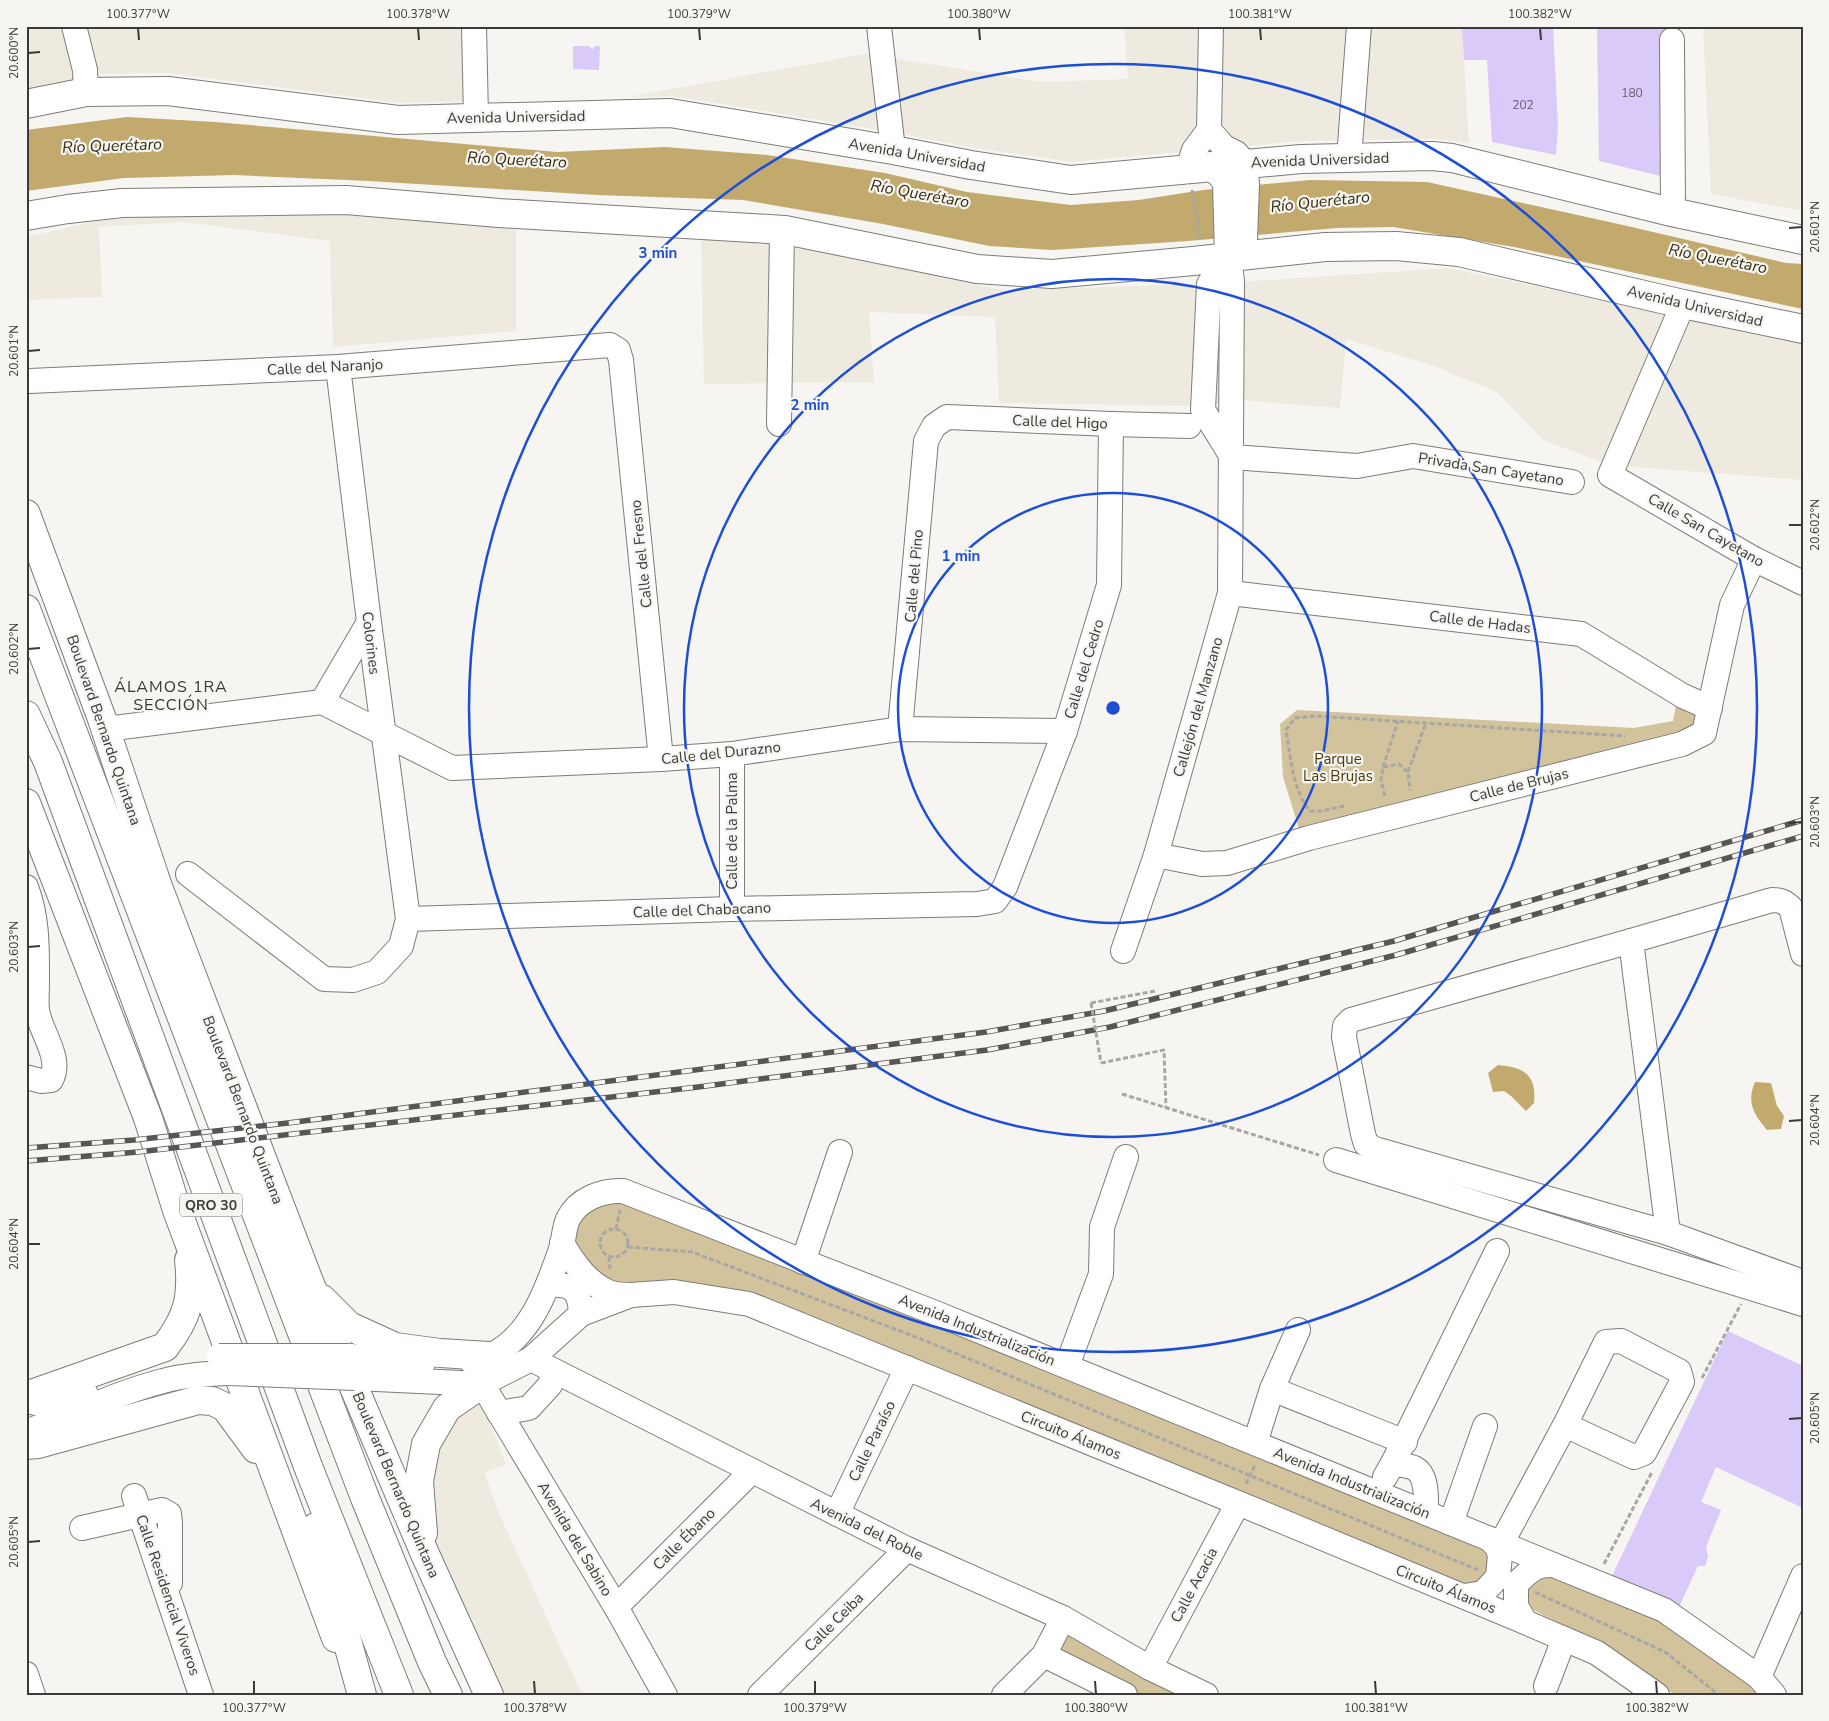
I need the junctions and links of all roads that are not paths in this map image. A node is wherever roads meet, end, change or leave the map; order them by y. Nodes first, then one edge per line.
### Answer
1 (74, 26) edge
2 (474, 26) edge
3 (879, 26) edge
4 (1211, 26) edge
5 (1359, 26) edge
6 (1672, 40) dead end
7 (86, 92) junction
8 (26, 104) edge
9 (476, 118) junction
10 (1209, 130) junction
11 (893, 150) junction
12 (1349, 158) junction
13 (1218, 176) junction
14 (1673, 212) junction
15 (26, 216) edge
16 (782, 230) junction
17 (1803, 240) edge
18 (1242, 244) junction
19 (1683, 304) junction
20 (1803, 329) edge
21 (618, 350) joint
22 (338, 367) junction
23 (30, 381) dead end
24 (779, 424) dead end
25 (1111, 424) junction
26 (934, 426) joint
27 (1189, 426) dead end
28 (1232, 457) junction
29 (1572, 482) dead end
30 (26, 514) edge
31 (1754, 559) junction
32 (1803, 583) edge
33 (1230, 593) junction
34 (26, 609) edge
35 (368, 622) junction
36 (322, 702) junction
37 (1710, 708) junction
38 (26, 715) edge
39 (900, 728) junction
40 (106, 729) junction
41 (1065, 731) junction
42 (384, 734) junction
43 (732, 754) junction
44 (661, 759) junction
45 (26, 803) edge
46 (1156, 855) junction
47 (188, 874) dead end
48 (157, 884) junction
49 (26, 887) edge
50 (995, 901) joint
51 (732, 908) junction
52 (408, 919) junction
53 (1631, 941) junction
54 (1123, 951) dead end
55 (1803, 954) edge
56 (37, 1011) junction
57 (26, 1034) edge
58 (191, 1038) junction
59 (26, 1078) edge
60 (840, 1152) dead end
61 (1126, 1157) dead end
62 (1336, 1160) road end
63 (177, 1210) junction
64 (1668, 1233) junction
65 (562, 1243) junction
66 (1497, 1251) dead end
67 (804, 1262) junction
68 (1803, 1282) edge
69 (310, 1284) junction
70 (548, 1285) junction
71 (631, 1295) junction
72 (1803, 1304) edge
73 (581, 1314) junction
74 (1298, 1330) dead end
75 (490, 1356) junction
76 (531, 1359) junction
77 (224, 1365) junction
78 (1066, 1366) junction
79 (353, 1367) junction
80 (907, 1368) junction
81 (554, 1371) junction
82 (482, 1384) junction
83 (1272, 1389) junction
84 (26, 1396) edge
85 (26, 1402) edge
86 (499, 1413) junction
87 (1565, 1425) junction
88 (1485, 1426) dead end
89 (26, 1432) edge
90 (1405, 1442) junction
91 (26, 1445) edge
92 (1259, 1445) junction
93 (1393, 1464) junction
94 (309, 1469) junction
95 (752, 1471) junction
96 (274, 1472) junction
97 (1375, 1492) junction
98 (1238, 1503) junction
99 (1426, 1513) junction
100 (837, 1514) junction
101 (1451, 1523) junction
102 (82, 1528) dead end
103 (1496, 1541) junction
104 (907, 1549) junction
105 (425, 1554) junction
106 (1553, 1565) junction
107 (1803, 1576) edge
108 (1507, 1581) junction
109 (1464, 1596) junction
110 (616, 1607) junction
111 (1063, 1618) junction
112 (1525, 1622) junction
113 (1564, 1639) junction
114 (1044, 1655) junction
115 (1150, 1668) junction
116 (26, 1674) edge
117 (1759, 1677) junction
118 (1546, 1686) dead end
119 (661, 1694) edge
120 (33, 1695) edge
121 (201, 1695) edge
122 (357, 1695) edge
123 (362, 1695) edge
124 (399, 1695) edge
125 (448, 1695) edge
126 (489, 1695) edge
127 (760, 1695) edge
128 (1004, 1695) edge
129 (1125, 1695) edge
130 (1206, 1695) edge
131 (1657, 1695) edge
132 (1774, 1695) edge

1 - 7 street
2 - 9 street
3 - 11 street
4 - 10 street
5 - 12 street
6 - 14 street
7 - 8 main road, Avenida Universidad
7 - 9 main road, Avenida Universidad
9 - 11 main road, Avenida Universidad
10 - 13 street
10 - 13 street
11 - 13 main road, Avenida Universidad
12 - 13 main road, Avenida Universidad
12 - 14 main road, Avenida Universidad
13 - 18 main road
14 - 17 main road, Avenida Universidad
15 - 16 main road, Avenida Universidad
16 - 18 main road, Avenida Universidad
16 - 24 street
18 - 19 main road, Avenida Universidad
18 - 28 street, Callejón del Manzano
19 - 20 main road, Avenida Universidad
19 - 31 street, Calle San Cayetano
21 - 22 street, Calle del Naranjo
21 - 44 street, Calle del Fresno
22 - 23 street, Calle del Naranjo
22 - 35 street, Colorines
25 - 26 street, Calle del Higo
25 - 27 street, Calle del Higo
25 - 41 street, Calle del Cedro
26 - 39 street, Calle del Pino
28 - 29 street, Privada San Cayetano
28 - 33 street, Callejón del Manzano
30 - 40 main road, Boulevard Bernardo Quintana
31 - 32 street, Calle San Cayetano
31 - 37 street, Calle de Brujas
33 - 37 street, Calle de Hadas
33 - 46 street, Callejón del Manzano
34 - 58 main road, Boulevard Bernardo Quintana / QRO 30
35 - 36 street
35 - 42 street, Colorines
36 - 40 street
36 - 42 street, Calle del Durazno
37 - 46 street, Calle de Brujas
38 - 94 main road, QRO 30
39 - 41 street, Calle del Durazno
39 - 43 street, Calle del Durazno
40 - 48 main road, Boulevard Bernardo Quintana
41 - 50 street, Calle del Cedro
42 - 44 street, Calle del Durazno
42 - 52 street, Colorines
43 - 44 street, Calle del Durazno
43 - 51 street, Calle de la Palma
45 - 63 main road
46 - 54 street, Callejón del Manzano
47 - 52 street
48 - 58 main road
48 - 69 main road, Boulevard Bernardo Quintana
49 - 56 street
50 - 51 street, Calle del Chabacano
51 - 52 street, Calle del Chabacano
53 - 55 street
53 - 64 street
53 - 64 street
56 - 57 street
56 - 59 street
58 - 125 main road, Boulevard Bernardo Quintana / QRO 30
60 - 67 street
61 - 78 street
62 - 72 street
63 - 84 main road
63 - 96 main road
64 - 68 street
65 - 67 street, Avenida Industrialización
65 - 70 street, Avenida Industrialización
65 - 71 street
66 - 90 street
67 - 78 street, Avenida Industrialización
69 - 75 main road
69 - 105 main road, Boulevard Bernardo Quintana
70 - 73 street
70 - 75 street, Avenida Industrialización
71 - 73 street, Circuito Álamos
71 - 80 street, Circuito Álamos
73 - 76 street, Circuito Álamos
74 - 83 street
75 - 79 street, Avenida Industrialización
76 - 81 street, Avenida del Roble
76 - 82 street, Circuito Álamos
77 - 79 street, bridge
77 - 85 street
77 - 89 street
78 - 92 street, Avenida Industrialización
79 - 82 street
80 - 98 street, Circuito Álamos
80 - 100 street, Calle Paraíso
81 - 86 street
81 - 95 street, Avenida del Roble
82 - 86 street, Avenida del Sabino
82 - 105 main road
83 - 90 street
83 - 92 street
86 - 110 street, Avenida del Sabino
87 - 87 street
87 - 103 street
88 - 101 street
90 - 93 street
91 - 96 main road
92 - 97 street, Avenida Industrialización
93 - 97 street
93 - 99 street
94 - 123 main road
94 - 124 main road, QRO 30
95 - 100 street, Avenida del Roble
95 - 110 street, Calle Ébano
96 - 122 main road
97 - 99 street, Avenida Industrialización
98 - 109 street, Circuito Álamos
98 - 115 street, Calle Acacia
99 - 101 street, Avenida Industrialización
100 - 104 street, Avenida del Roble
101 - 103 street, Avenida Industrialización
102 - 121 street, Calle Residencial Viveros
103 - 106 street, Avenida Industrialización
103 - 108 street
104 - 111 street, Avenida del Roble
104 - 127 street, Calle Ceiba
105 - 126 main road, Boulevard Bernardo Quintana
106 - 108 street
106 - 117 street, Avenida Industrialización
107 - 117 street
108 - 109 street
108 - 112 street
109 - 112 street, Circuito Álamos
110 - 119 street, Avenida del Sabino
111 - 114 street
111 - 115 street, Avenida del Roble
112 - 113 street, Circuito Álamos
113 - 118 street
113 - 131 street, Circuito Álamos
114 - 128 street
114 - 129 street
115 - 130 street, Avenida del Roble
116 - 120 street
117 - 132 street, Avenida Industrialización

